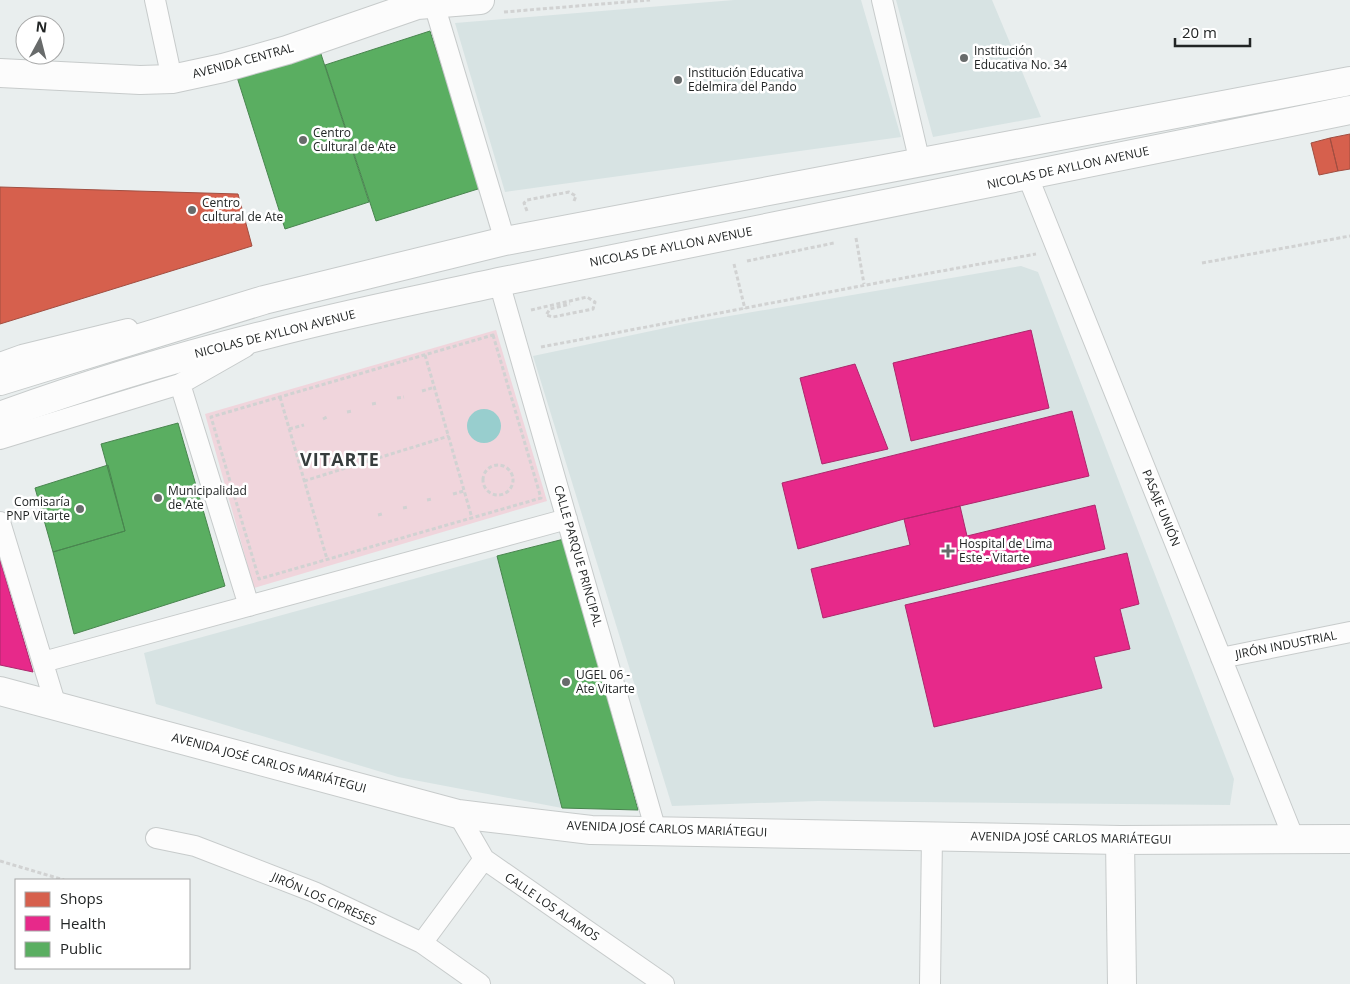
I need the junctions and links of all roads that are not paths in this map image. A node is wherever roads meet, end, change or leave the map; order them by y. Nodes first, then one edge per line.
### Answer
1 (155, 0) edge
2 (882, 0) edge
3 (423, 3) edge
4 (488, 6) edge
5 (0, 73) edge
6 (172, 79) junction
7 (1350, 81) edge
8 (1350, 110) edge
9 (920, 163) junction
10 (1028, 176) junction
11 (505, 241) junction
12 (499, 282) junction
13 (264, 300) junction
14 (270, 333) junction
15 (0, 363) edge
16 (0, 381) edge
17 (180, 384) junction
18 (0, 416) edge
19 (0, 439) edge
20 (567, 519) junction
21 (0, 522) edge
22 (249, 606) junction
23 (1350, 632) edge
24 (1221, 658) junction
25 (43, 662) junction
26 (0, 691) edge
27 (56, 706) junction
28 (458, 814) junction
29 (656, 831) junction
30 (932, 836) junction
31 (156, 838) dead end
32 (1294, 839) junction
33 (1350, 839) edge
34 (1120, 840) junction
35 (484, 859) junction
36 (422, 943) junction
37 (480, 984) edge
38 (664, 984) edge
39 (930, 984) edge
40 (1122, 984) edge

1 - 6 street
2 - 9 street
3 - 4 main road, AVENIDA CENTRAL
3 - 6 main road, AVENIDA CENTRAL
3 - 11 street
5 - 6 main road, AVENIDA CENTRAL
7 - 9 main road
8 - 10 main road, NICOLAS DE AYLLON AVENUE
9 - 11 main road
10 - 12 main road, NICOLAS DE AYLLON AVENUE
10 - 24 street, PASAJE UNIÓN
11 - 13 main road
12 - 14 main road, NICOLAS DE AYLLON AVENUE
12 - 20 street, CALLE PARQUE PRINCIPAL
13 - 15 street
13 - 16 main road
14 - 17 street
14 - 18 main road, NICOLAS DE AYLLON AVENUE
17 - 19 street
17 - 22 street
20 - 22 street
20 - 29 street, CALLE PARQUE PRINCIPAL
21 - 25 street
22 - 25 street
23 - 24 street, JIRÓN INDUSTRIAL
24 - 32 street, PASAJE UNIÓN
25 - 27 street
26 - 27 main road, AVENIDA JOSÉ CARLOS MARIÁTEGUI
27 - 28 main road, AVENIDA JOSÉ CARLOS MARIÁTEGUI
28 - 29 main road, AVENIDA JOSÉ CARLOS MARIÁTEGUI
28 - 35 street, CALLE LOS ALAMOS
29 - 30 main road, AVENIDA JOSÉ CARLOS MARIÁTEGUI
30 - 34 main road, AVENIDA JOSÉ CARLOS MARIÁTEGUI
30 - 39 street
31 - 36 street, JIRÓN LOS CIPRESES
32 - 33 main road, AVENIDA JOSÉ CARLOS MARIÁTEGUI
32 - 34 main road, AVENIDA JOSÉ CARLOS MARIÁTEGUI
34 - 40 main road
35 - 36 street
35 - 38 street, CALLE LOS ALAMOS
36 - 37 street, JIRÓN LOS CIPRESES

